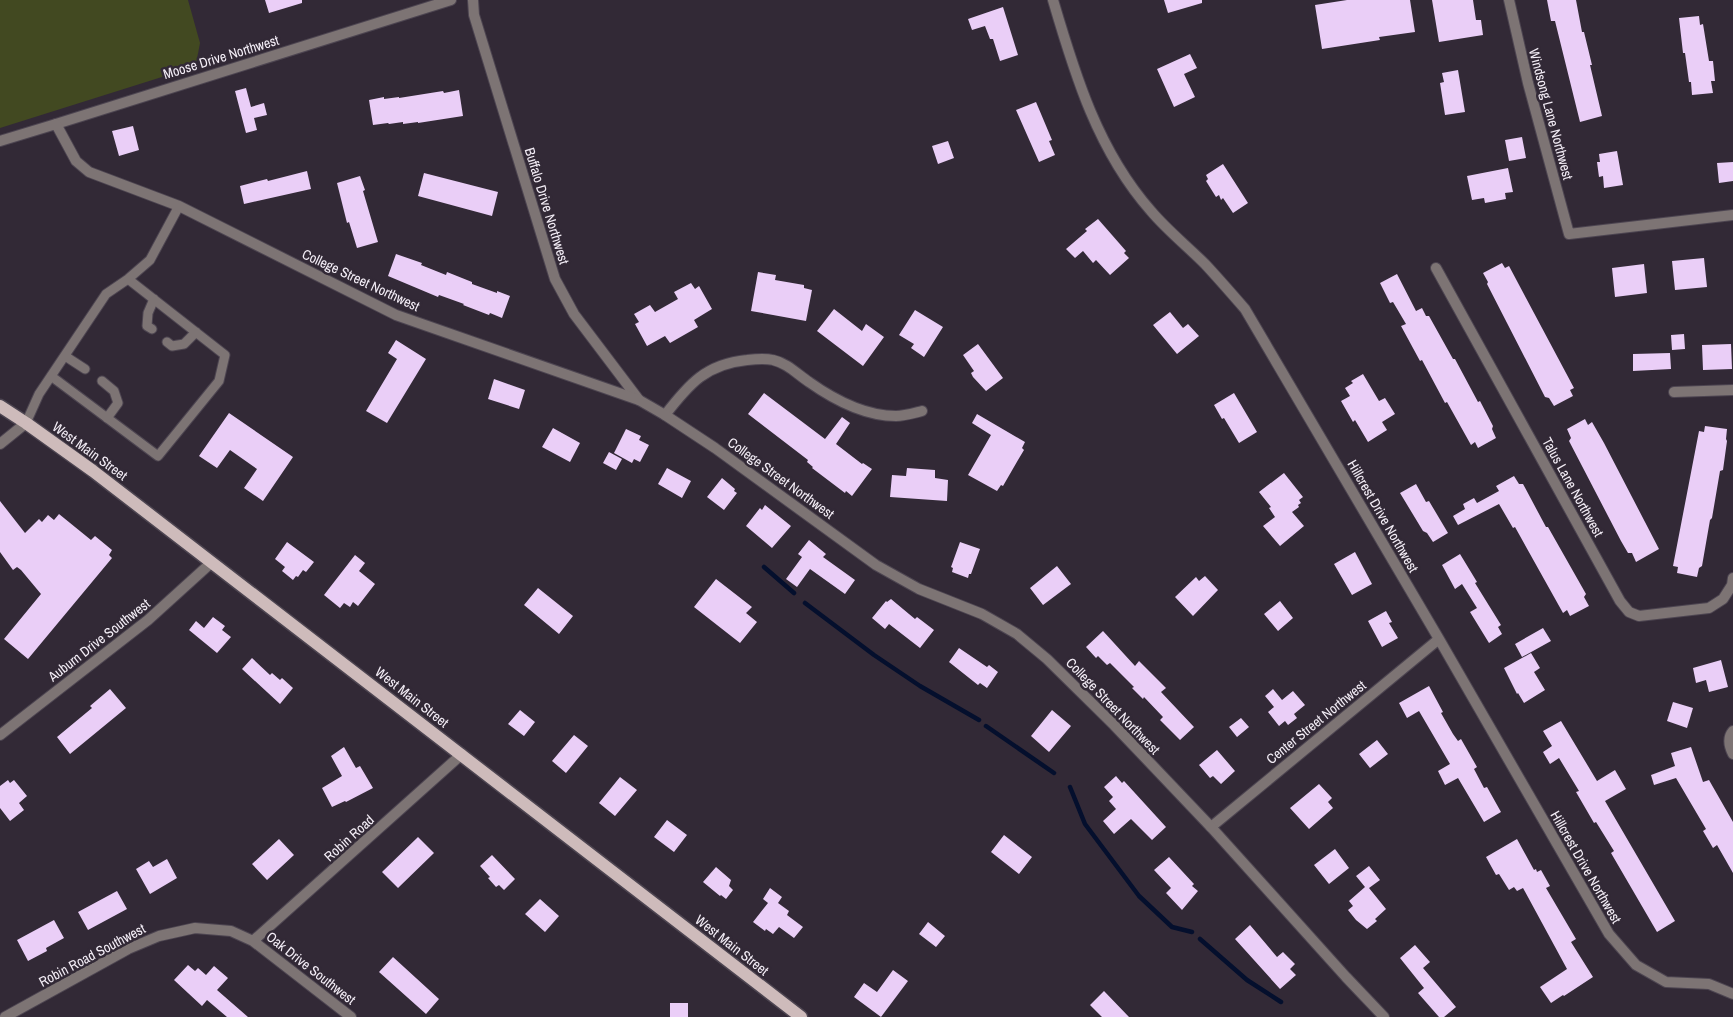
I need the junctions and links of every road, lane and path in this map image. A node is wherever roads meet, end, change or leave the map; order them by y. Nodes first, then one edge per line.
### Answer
1 (451, 0) edge
2 (473, 0) edge
3 (1053, 0) edge
4 (1509, 0) edge
5 (56, 124) junction
6 (0, 141) edge
7 (179, 206) junction
8 (1733, 215) edge
9 (1436, 268) dead end
10 (128, 279) junction
11 (154, 299) junction
12 (152, 330) dead end
13 (196, 332) junction
14 (167, 342) dead end
15 (65, 356) junction
16 (85, 369) dead end
17 (51, 376) junction
18 (102, 381) dead end
19 (1733, 390) edge
20 (1674, 392) dead end
21 (639, 400) junction
22 (0, 406) edge
23 (922, 412) dead end
24 (665, 415) junction
25 (106, 418) junction
26 (26, 423) junction
27 (0, 444) edge
28 (212, 562) junction
29 (1733, 578) edge
30 (1439, 639) junction
31 (1733, 730) edge
32 (0, 735) edge
33 (462, 754) junction
34 (1733, 754) edge
35 (1211, 827) junction
36 (253, 941) junction
37 (1733, 994) edge
38 (794, 1015) edge
39 (7, 1017) edge
40 (351, 1017) edge
41 (1384, 1017) edge

1 - 5 street, Moose Drive Northwest
2 - 21 street, Buffalo Drive Northwest
3 - 30 street, Hillcrest Drive Northwest
4 - 8 street, Windsong Lane Northwest
5 - 6 street, Moose Drive Northwest
5 - 7 street, College Street Northwest
7 - 10 lane
7 - 21 street, College Street Northwest
9 - 29 street, Talus Lane Northwest
10 - 11 lane
10 - 15 lane
11 - 12 lane
11 - 13 lane
13 - 14 lane
13 - 25 lane
15 - 16 lane
15 - 17 lane
17 - 25 lane
17 - 26 lane
18 - 25 lane
19 - 20 street
21 - 24 street, College Street Northwest
22 - 26 main road, West Main Street
23 - 24 street
24 - 35 street, College Street Northwest
26 - 27 street
26 - 28 main road, West Main Street
28 - 32 street, Auburn Drive Southwest
28 - 33 main road, West Main Street
30 - 35 street, Center Street Northwest
30 - 37 street, Hillcrest Drive Northwest
31 - 34 street
33 - 36 street, Robin Road
33 - 38 main road, West Main Street
35 - 41 street, College Street Northwest
36 - 39 street, Robin Road Southwest
36 - 40 street, Oak Drive Southwest

